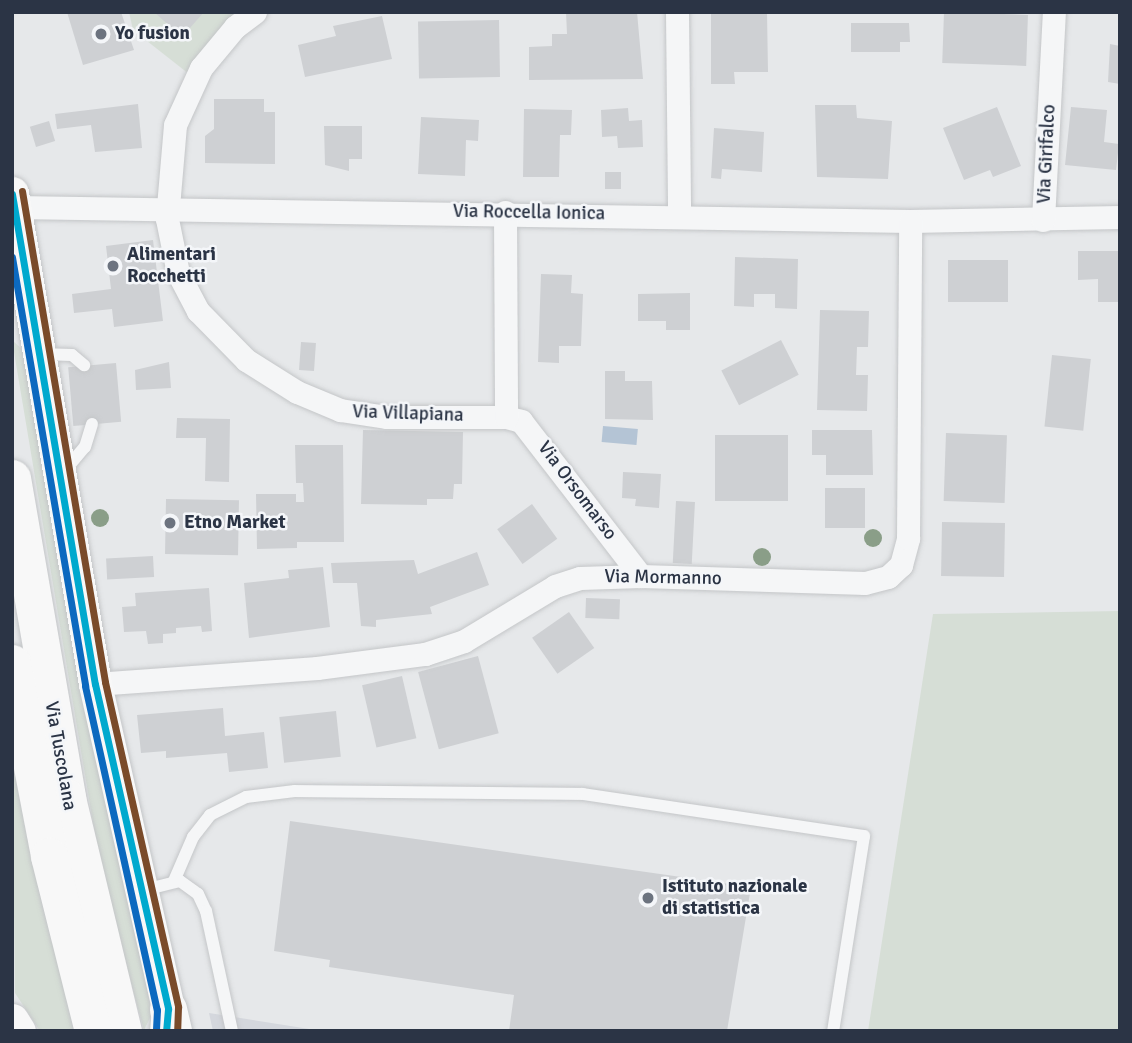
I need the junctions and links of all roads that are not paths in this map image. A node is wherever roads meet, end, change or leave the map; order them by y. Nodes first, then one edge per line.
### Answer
1 (255, 12) edge
2 (677, 12) edge
3 (1054, 12) edge
4 (13, 200) edge
5 (167, 211) junction
6 (505, 212) junction
7 (679, 215) junction
8 (1120, 217) edge
9 (1043, 220) junction
10 (910, 221) junction
11 (12, 323) edge
12 (37, 351) junction
13 (84, 365) dead end
14 (506, 417) junction
15 (92, 424) dead end
16 (60, 477) junction
17 (12, 478) edge
18 (641, 576) junction
19 (13, 672) edge
20 (95, 684) junction
21 (174, 881) junction
22 (140, 891) junction
23 (12, 1020) edge
24 (169, 1024) edge
25 (19, 1031) edge
26 (93, 1031) edge
27 (123, 1031) edge
28 (232, 1031) edge
29 (833, 1031) edge

1 - 5 street, Via Villapiana
2 - 7 street
3 - 9 street, Via Girifalco
4 - 5 street, Via Roccella Ionica
4 - 12 main road
5 - 6 street, Via Roccella Ionica
5 - 14 street, Via Villapiana
6 - 7 street, Via Roccella Ionica
6 - 14 street
7 - 10 street, Via Roccella Ionica
8 - 9 street, Via Girifalco
9 - 10 street, Via Roccella Ionica
10 - 18 street, Via Mormanno
11 - 12 main road
12 - 13 lane
12 - 16 main road
14 - 18 street, Via Orsomarso
15 - 16 lane
16 - 20 main road
17 - 27 main road, Via Tuscolana
18 - 20 street, Via Mormanno
19 - 26 main road, Via Tuscolana
20 - 22 main road
21 - 22 lane
21 - 28 lane
21 - 29 lane
22 - 24 main road
23 - 25 main road

